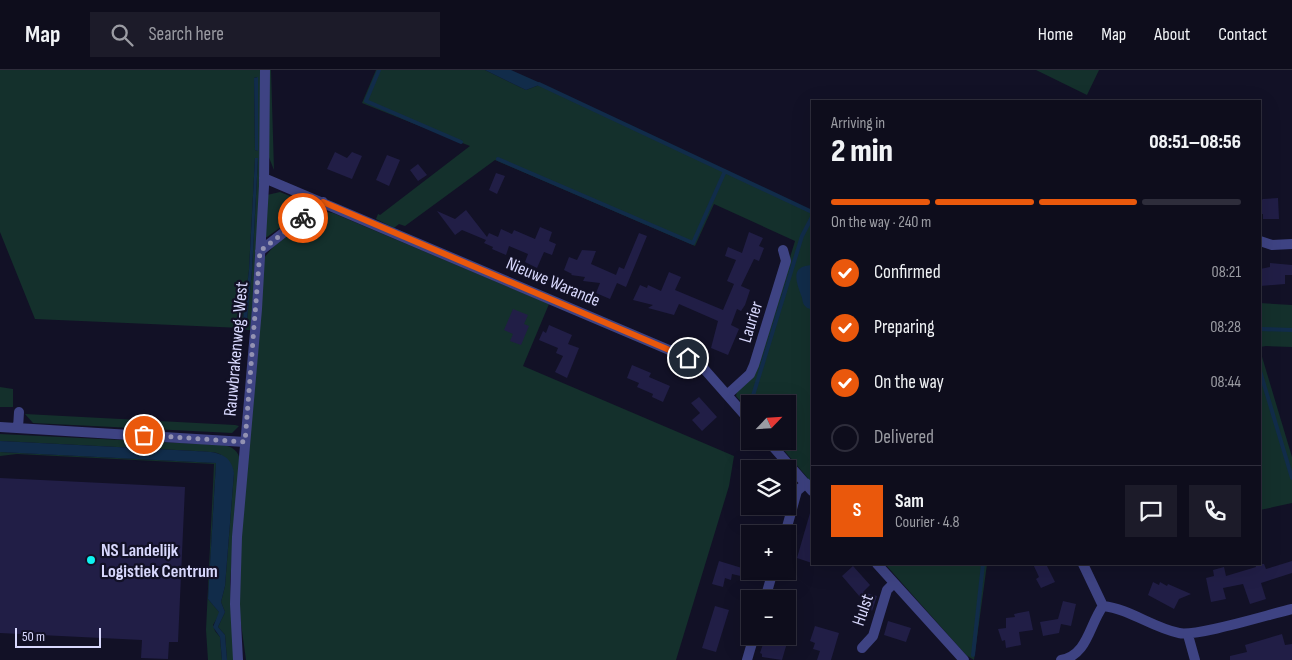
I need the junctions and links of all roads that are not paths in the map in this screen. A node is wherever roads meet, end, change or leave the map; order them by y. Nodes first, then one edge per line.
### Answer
1 (264, 70) edge
2 (264, 178) junction
3 (323, 202) junction
4 (1261, 241) edge
5 (1292, 244) edge
6 (783, 250) dead end
7 (260, 251) junction
8 (727, 395) junction
9 (741, 410) edge
10 (19, 412) dead end
11 (0, 427) edge
12 (18, 428) junction
13 (245, 442) junction
14 (776, 450) edge
15 (809, 487) edge
16 (788, 525) edge
17 (879, 565) edge
18 (1083, 565) edge
19 (894, 583) junction
20 (1103, 606) junction
21 (1292, 609) edge
22 (1188, 635) junction
23 (751, 645) edge
24 (862, 648) dead end
25 (238, 660) edge
26 (747, 660) edge
27 (964, 660) edge
28 (1060, 660) edge
29 (1194, 660) edge

1 - 2 street, Rauwbrakenweg-West
2 - 3 street, Nieuwe Warande
2 - 7 street, Rauwbrakenweg-West
3 - 7 street
3 - 8 street, Nieuwe Warande
4 - 5 street
6 - 8 street, Laurier
7 - 13 street, Rauwbrakenweg-West
8 - 9 street, Nieuwe Warande
10 - 12 street
11 - 12 street
12 - 13 street
13 - 25 street, Rauwbrakenweg-West
14 - 15 street
15 - 16 street
17 - 19 street
18 - 20 street
19 - 24 street, Hulst
19 - 27 street
20 - 22 street
20 - 28 street
21 - 22 street
22 - 29 street
23 - 26 street

